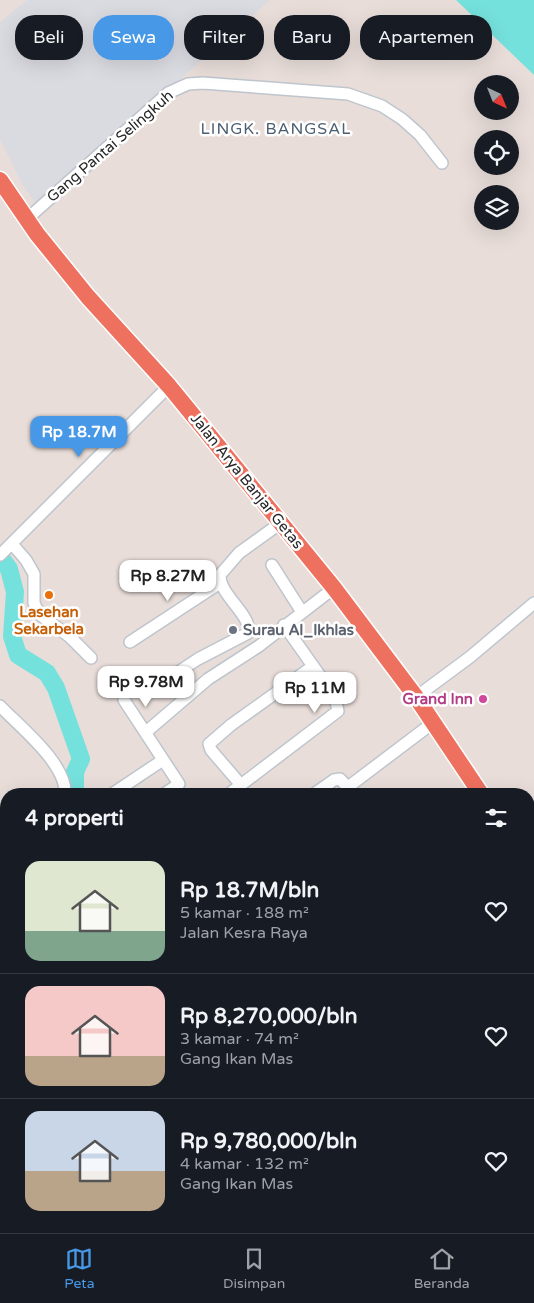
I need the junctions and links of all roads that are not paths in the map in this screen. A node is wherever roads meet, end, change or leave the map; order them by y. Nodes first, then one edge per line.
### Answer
1 (442, 163) dead end
2 (0, 180) edge
3 (27, 219) junction
4 (169, 386) junction
5 (282, 522) junction
6 (0, 538) edge
7 (5, 550) edge
8 (272, 565) dead end
9 (220, 583) junction
10 (334, 588) junction
11 (534, 603) edge
12 (302, 612) junction
13 (284, 625) junction
14 (130, 642) dead end
15 (91, 658) dead end
16 (312, 667) junction
17 (154, 688) dead end
18 (416, 697) junction
19 (124, 700) dead end
20 (0, 706) edge
21 (434, 722) junction
22 (146, 732) junction
23 (164, 760) junction
24 (241, 785) junction
25 (65, 788) edge
26 (121, 788) edge
27 (182, 788) edge
28 (237, 788) edge
29 (323, 788) edge
30 (349, 788) edge
31 (353, 788) edge
32 (477, 788) edge
33 (0, 816) edge
34 (0, 826) edge

1 - 3 street, Gang Pantai Selingkuh
2 - 3 highway, Jalan Arya Banjar Getas
3 - 4 highway, Jalan Arya Banjar Getas
4 - 5 highway, Jalan Arya Banjar Getas
4 - 7 street
5 - 9 street
5 - 10 highway, Jalan Arya Banjar Getas
6 - 7 street
7 - 15 street
8 - 12 street
9 - 14 street
9 - 17 street
10 - 12 street
10 - 18 highway, Jalan Arya Banjar Getas
11 - 18 street
12 - 13 street
13 - 16 street
13 - 22 street
16 - 24 street
16 - 24 street
18 - 21 highway, Jalan Arya Banjar Getas
19 - 22 street
20 - 25 street
21 - 31 street
21 - 32 highway, Jalan Arya Banjar Getas
22 - 23 street
23 - 26 street
23 - 27 street
24 - 28 street
29 - 30 street
33 - 34 street

